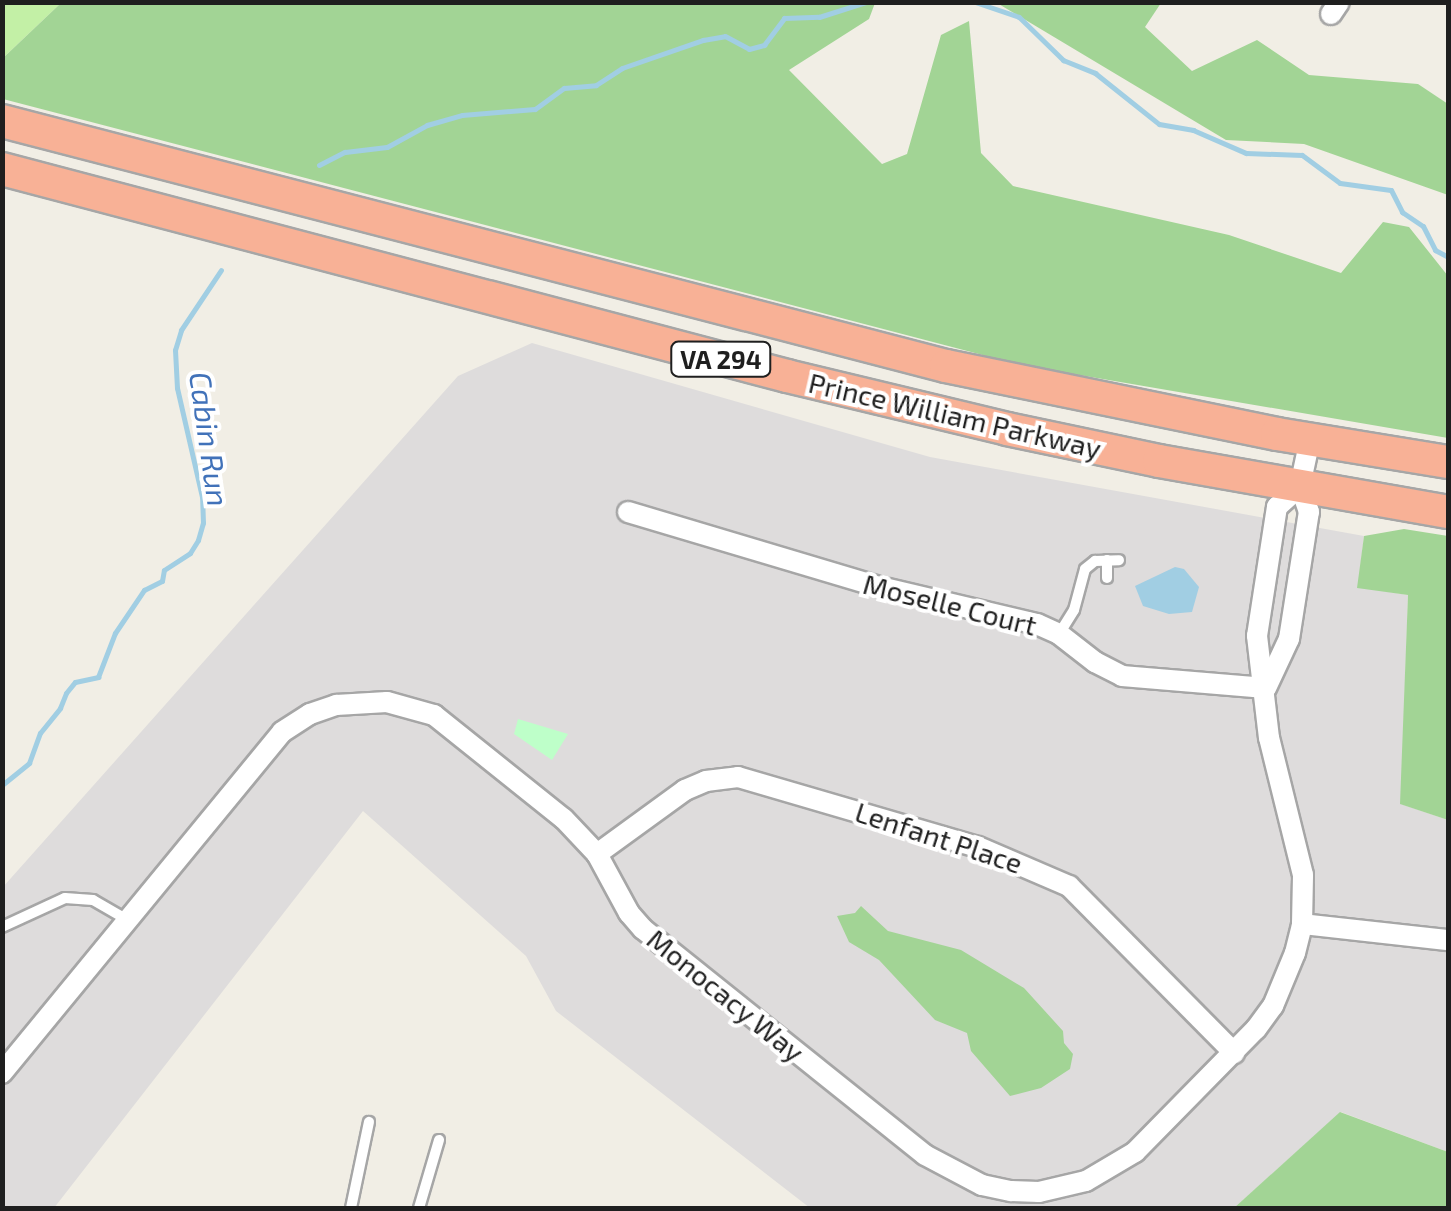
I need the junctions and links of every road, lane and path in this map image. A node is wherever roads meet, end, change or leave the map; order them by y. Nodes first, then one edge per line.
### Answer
1 (2, 121) edge
2 (2, 169) edge
3 (1310, 439) junction
4 (1448, 462) edge
5 (1300, 486) junction
6 (628, 512) dead end
7 (1448, 512) edge
8 (1107, 578) dead end
9 (1060, 634) junction
10 (1266, 688) junction
11 (597, 854) junction
12 (127, 920) junction
13 (1302, 924) junction
14 (2, 927) edge
15 (1448, 940) edge
16 (1234, 1053) junction
17 (2, 1073) edge
18 (370, 1122) dead end
19 (439, 1140) dead end
20 (351, 1208) edge
21 (419, 1208) edge

1 - 3 highway, Prince William Parkway / VA 294
2 - 5 highway, Prince William Parkway / VA 294
3 - 4 highway, Prince William Parkway / VA 294
3 - 5 street, Monocacy Way
5 - 7 highway, Prince William Parkway / VA 294
5 - 10 street, Monocacy Way
5 - 10 street, Monocacy Way
6 - 9 street, Moselle Court
8 - 9 lane
9 - 10 street, Moselle Court
10 - 13 street, Monocacy Way
11 - 12 street, Monocacy Way
11 - 16 street, Lenfant Place
11 - 16 street, Monocacy Way
12 - 14 lane
12 - 17 street, Monocacy Way
13 - 15 street
13 - 16 street, Monocacy Way
18 - 20 lane
19 - 21 lane

